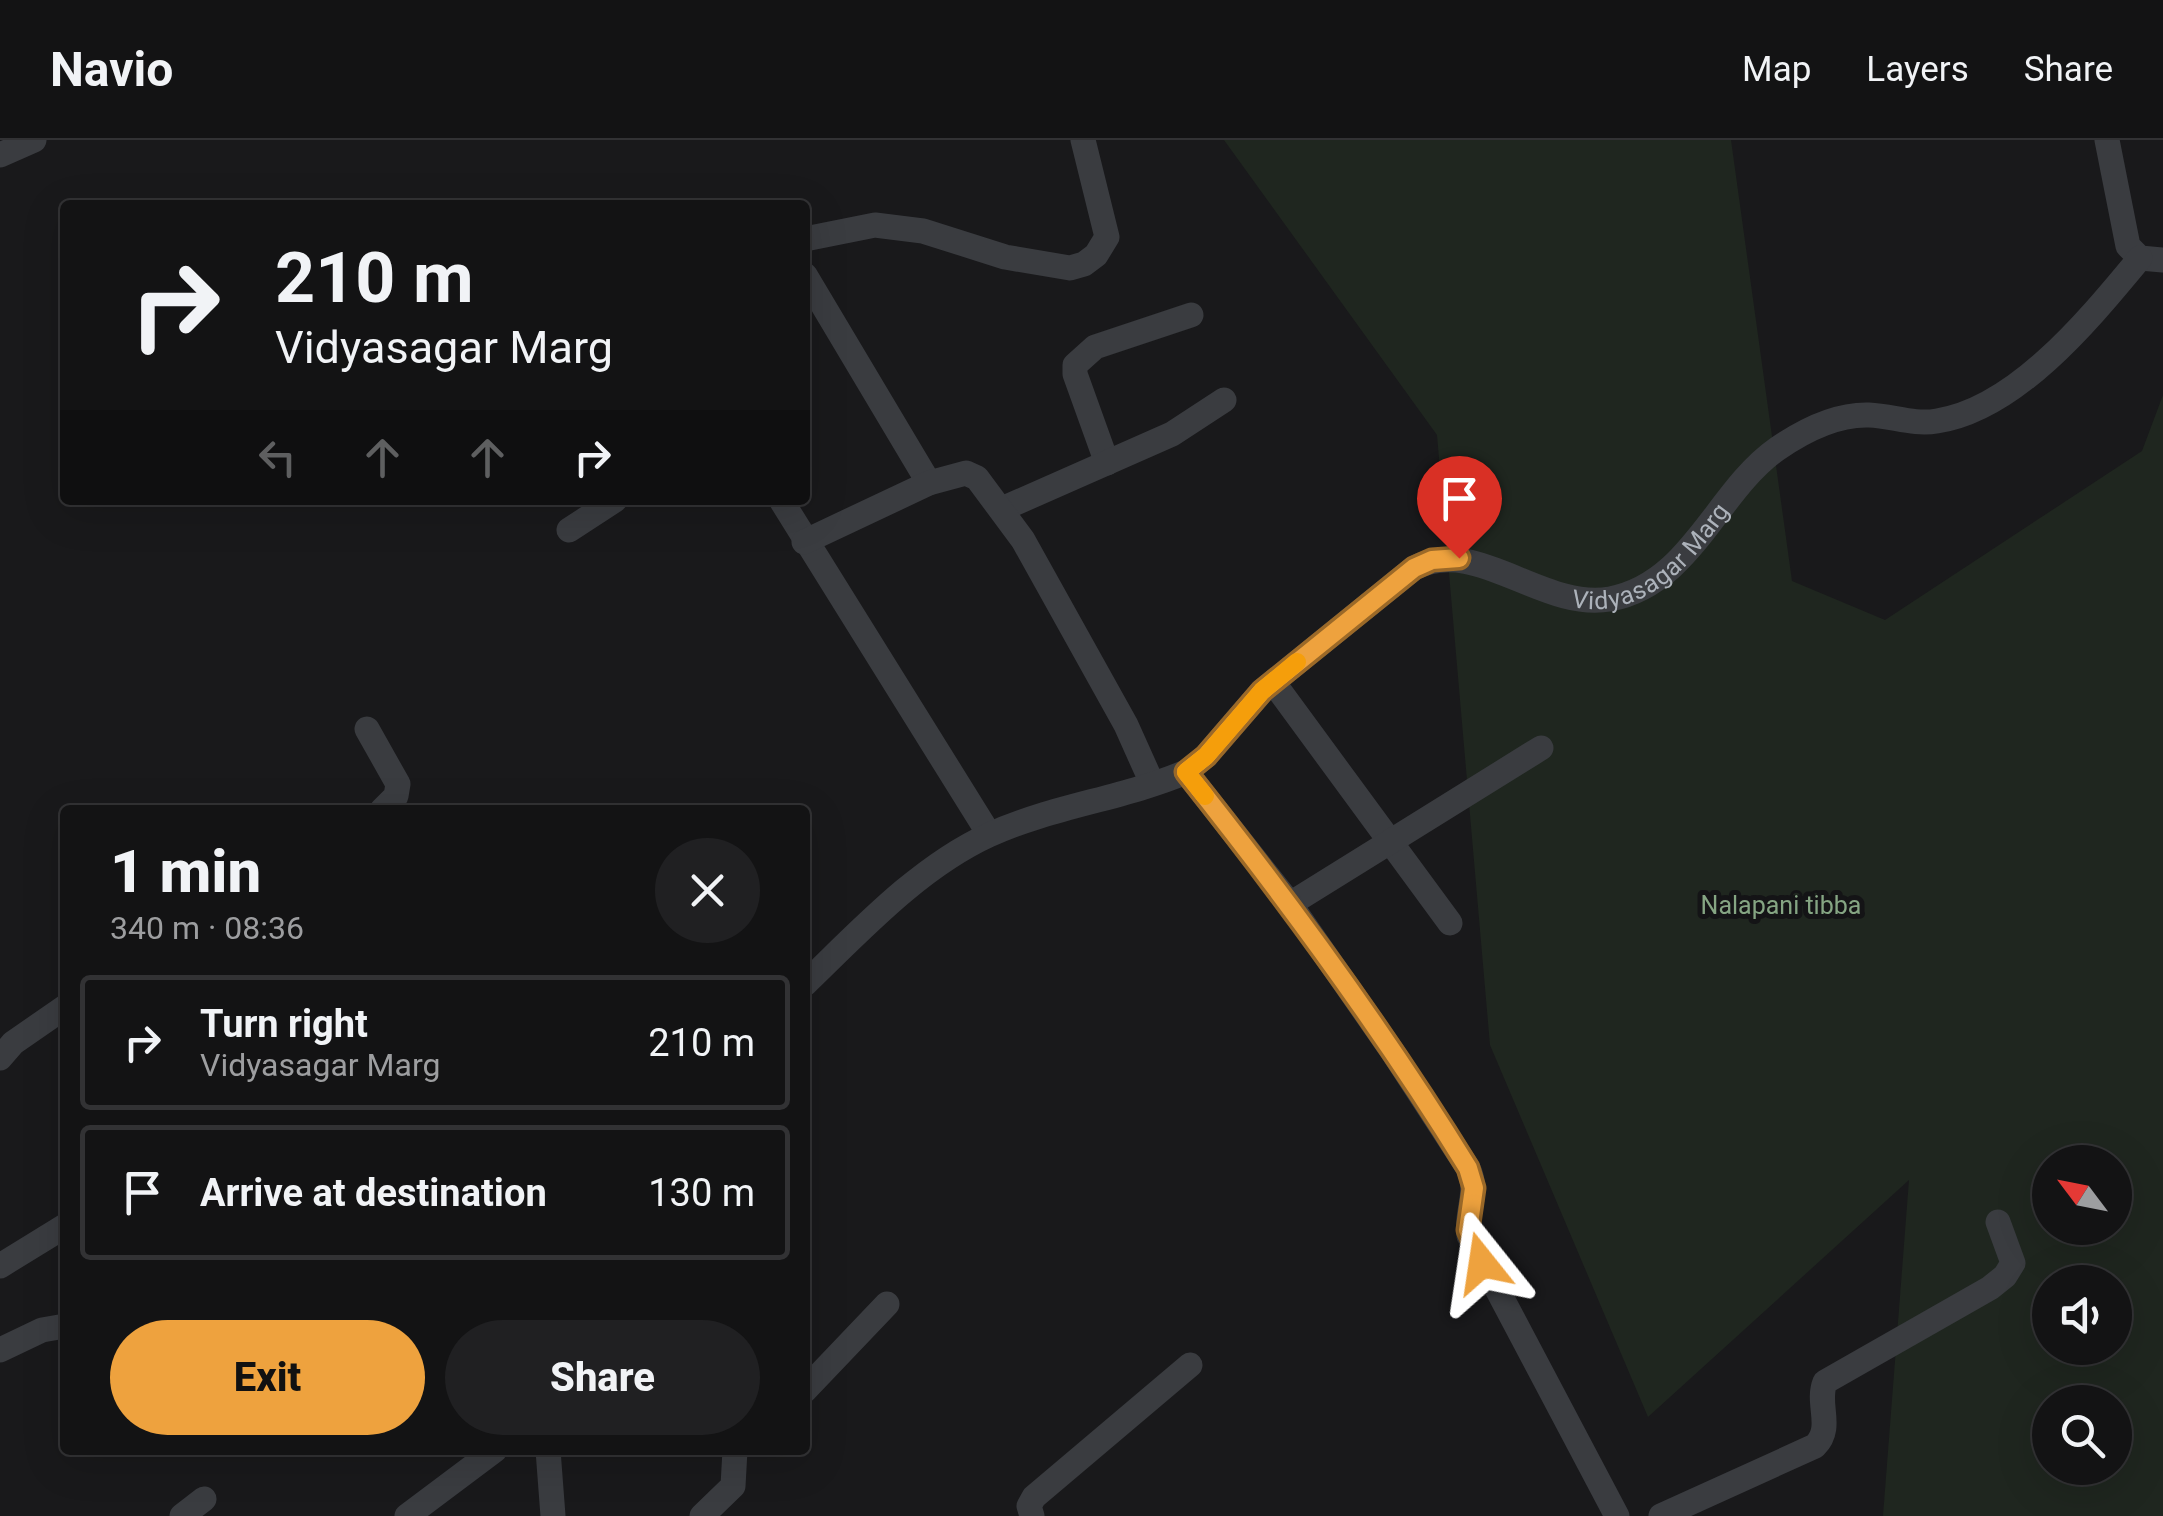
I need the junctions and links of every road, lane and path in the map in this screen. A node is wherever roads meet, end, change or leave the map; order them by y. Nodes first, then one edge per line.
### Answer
1 (34, 140) edge
2 (1083, 140) edge
3 (2107, 140) edge
4 (0, 155) edge
5 (810, 239) edge
6 (2152, 259) edge
7 (810, 284) edge
8 (1191, 315) dead end
9 (1224, 400) dead end
10 (1107, 463) junction
11 (929, 483) junction
12 (607, 505) edge
13 (783, 505) edge
14 (1002, 509) junction
15 (569, 530) dead end
16 (804, 542) junction
17 (1273, 682) junction
18 (367, 729) dead end
19 (1542, 748) dead end
20 (1186, 772) junction
21 (1152, 783) junction
22 (387, 805) edge
23 (990, 834) junction
24 (1390, 841) junction
25 (1290, 904) junction
26 (1450, 923) dead end
27 (810, 979) edge
28 (60, 1011) edge
29 (0, 1058) edge
30 (1998, 1222) dead end
31 (60, 1229) edge
32 (0, 1266) edge
33 (886, 1304) dead end
34 (60, 1327) edge
35 (0, 1350) edge
36 (1190, 1365) dead end
37 (810, 1385) edge
38 (488, 1455) edge
39 (548, 1455) edge
40 (735, 1455) edge
41 (204, 1499) dead end
42 (182, 1516) edge
43 (407, 1516) edge
44 (553, 1516) edge
45 (702, 1516) edge
46 (1032, 1516) edge
47 (1616, 1516) edge
48 (1660, 1516) edge

1 - 4 street
2 - 5 street
3 - 6 street
6 - 17 street, Vidyasagar Marg
7 - 11 street
8 - 10 street
9 - 10 street
10 - 14 street
11 - 14 street
11 - 16 street
12 - 15 street
13 - 16 street
14 - 21 street
16 - 23 street
17 - 20 street, Vidyasagar Marg
17 - 24 street
18 - 22 street
19 - 24 street
20 - 21 street, Vidyasagar Marg
20 - 25 street
21 - 23 street, Vidyasagar Marg
23 - 27 street, Vidyasagar Marg
24 - 25 street
24 - 26 street
25 - 47 street
28 - 29 street
30 - 48 street
31 - 32 street
33 - 37 street
34 - 35 street
36 - 46 street
38 - 43 street
39 - 44 street
40 - 45 street
41 - 42 street

